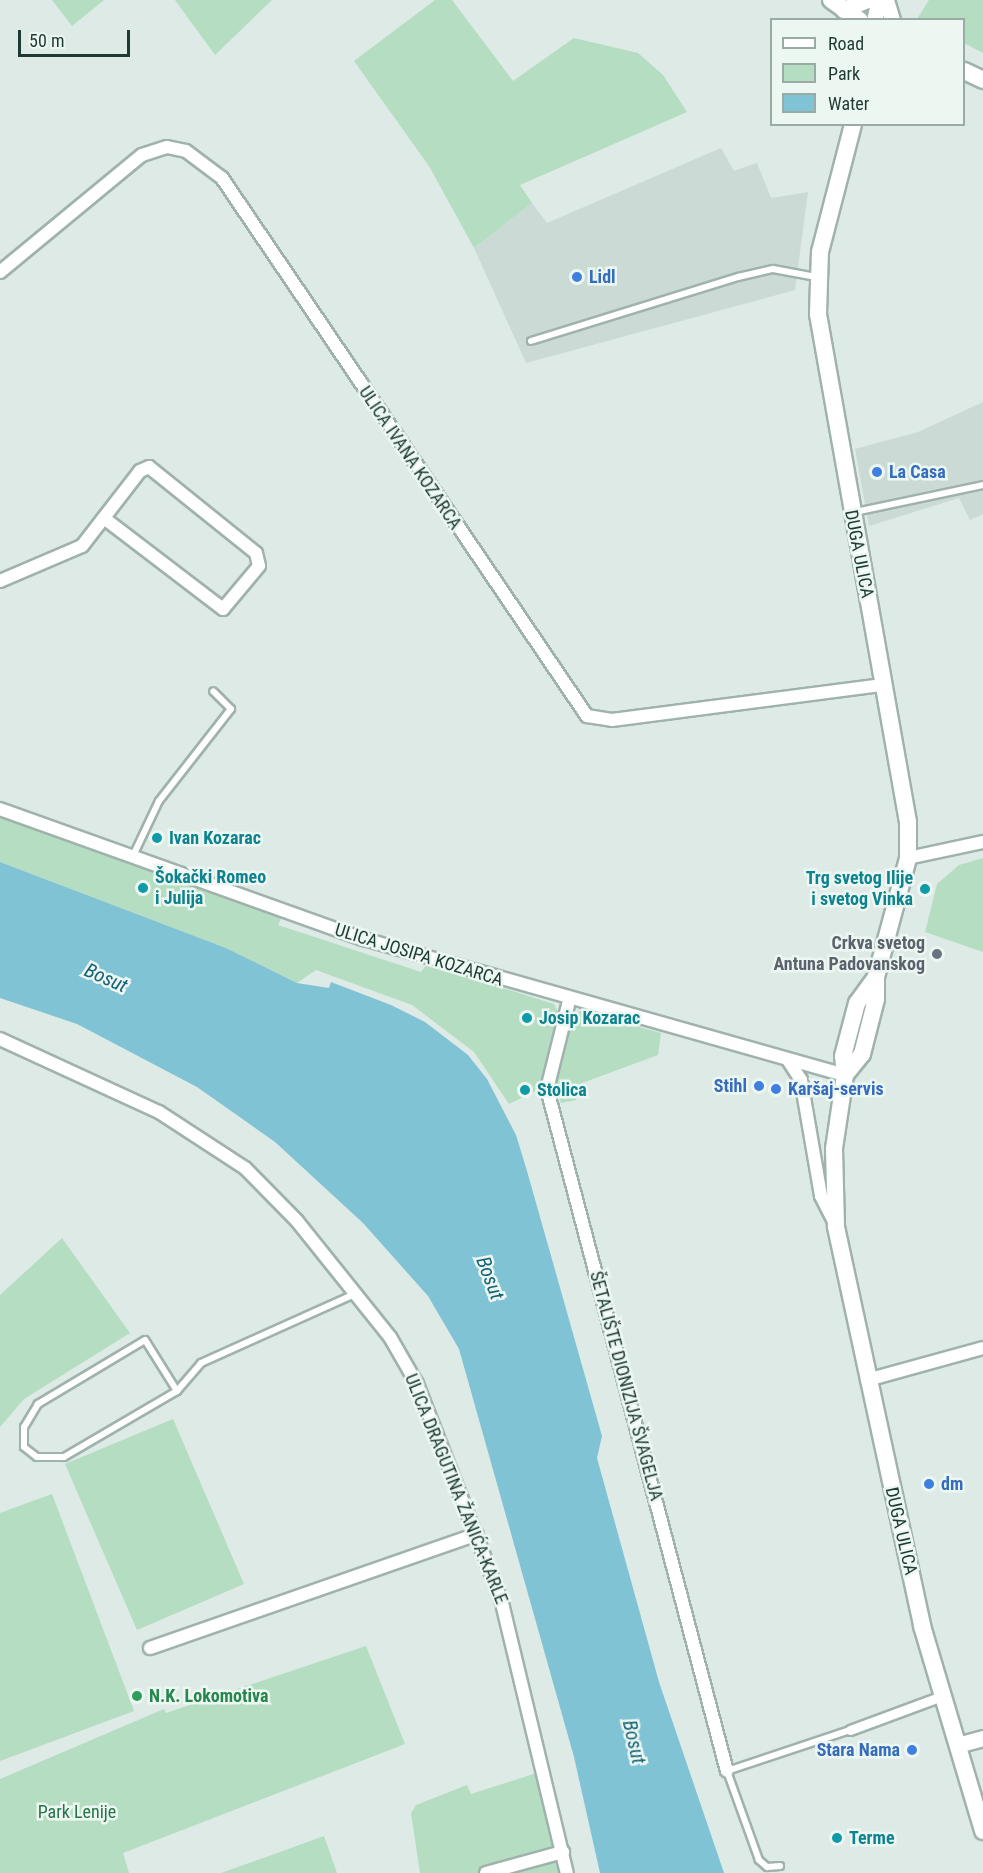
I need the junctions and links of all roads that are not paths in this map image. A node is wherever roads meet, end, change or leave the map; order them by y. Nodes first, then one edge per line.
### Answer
1 (868, 0) edge
2 (879, 0) edge
3 (886, 0) edge
4 (840, 9) edge
5 (856, 18) edge
6 (874, 18) edge
7 (891, 18) edge
8 (965, 71) edge
9 (983, 80) edge
10 (854, 126) edge
11 (0, 272) edge
12 (816, 277) junction
13 (531, 340) dead end
14 (983, 485) edge
15 (851, 513) junction
16 (104, 518) junction
17 (0, 581) edge
18 (883, 685) junction
19 (213, 691) dead end
20 (0, 809) edge
21 (983, 842) edge
22 (132, 858) junction
23 (908, 858) junction
24 (568, 1001) junction
25 (0, 1039) edge
26 (788, 1060) junction
27 (846, 1075) junction
28 (836, 1227) junction
29 (357, 1293) junction
30 (983, 1348) edge
31 (867, 1380) junction
32 (177, 1391) junction
33 (477, 1534) junction
34 (150, 1648) dead end
35 (942, 1696) junction
36 (850, 1730) joint
37 (983, 1738) edge
38 (957, 1745) junction
39 (727, 1770) junction
40 (983, 1831) edge
41 (563, 1852) junction
42 (780, 1866) dead end
43 (486, 1873) edge
44 (567, 1873) edge

1 - 4 main road
2 - 6 street
3 - 7 street
4 - 5 main road
8 - 9 main road
10 - 12 main road, DUGA ULICA
11 - 18 street, ULICA IVANA KOZARCA
12 - 13 lane
12 - 15 main road, DUGA ULICA
14 - 15 lane
15 - 18 main road, DUGA ULICA
16 - 16 street
16 - 17 street
18 - 23 main road, DUGA ULICA
19 - 22 lane
20 - 22 street, ULICA JOSIPA KOZARCA
21 - 23 street
22 - 24 street, ULICA JOSIPA KOZARCA
23 - 27 main road, DUGA ULICA
24 - 26 street, ULICA JOSIPA KOZARCA
24 - 39 street, ŠETALIŠTE DIONIZIJA ŠVAGELJA
25 - 29 street, ULICA DRAGUTINA ŽANIĆA-KARLE
26 - 27 street, ULICA JOSIPA KOZARCA
26 - 28 street, DUGA ULICA
27 - 28 main road, DUGA ULICA
28 - 31 main road, DUGA ULICA
29 - 32 lane
29 - 33 street, ULICA DRAGUTINA ŽANIĆA-KARLE
30 - 31 street
31 - 35 main road, DUGA ULICA
32 - 32 lane
33 - 34 street
33 - 41 street, ULICA DRAGUTINA ŽANIĆA-KARLE
35 - 36 street
35 - 38 main road, DUGA ULICA
36 - 39 lane
37 - 38 street
38 - 40 main road, DUGA ULICA
39 - 42 lane
41 - 43 street
41 - 44 street, ULICA DRAGUTINA ŽANIĆA-KARLE

